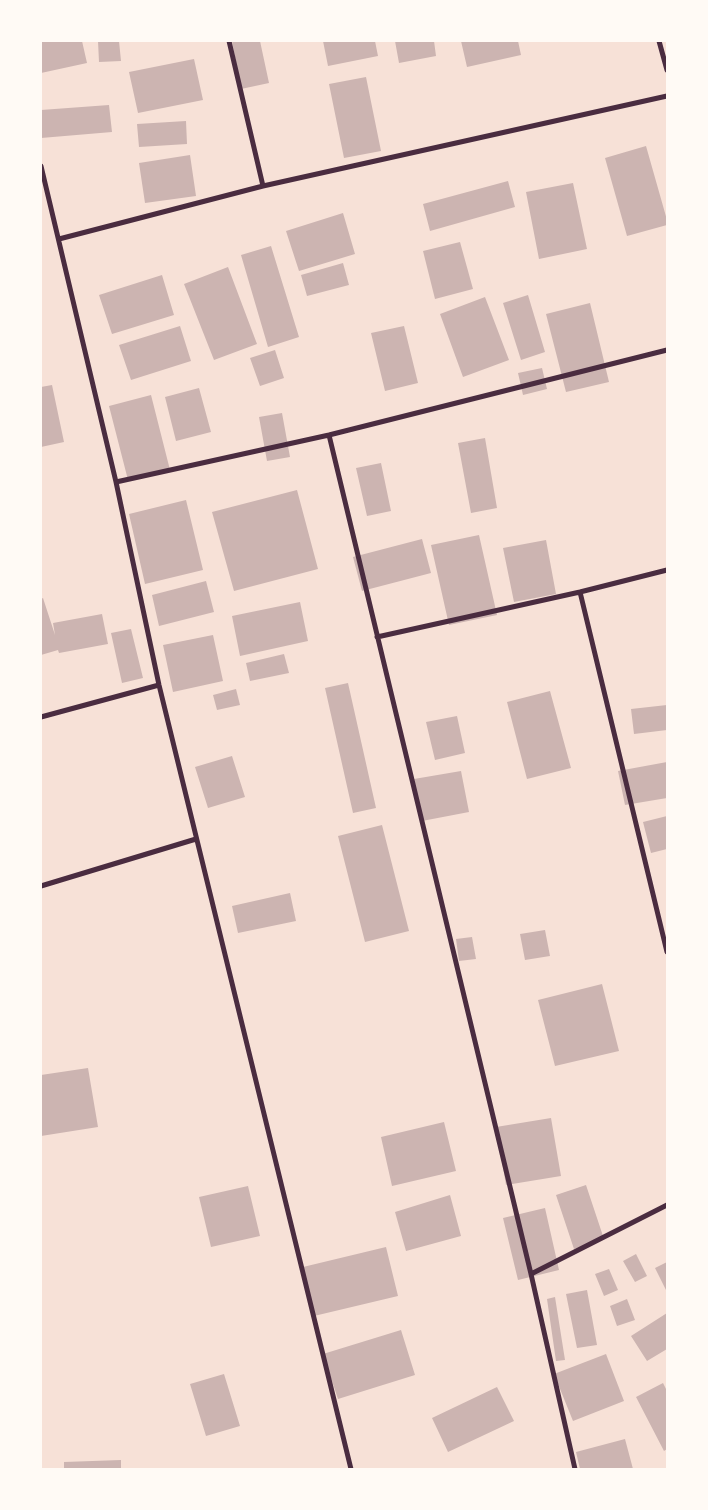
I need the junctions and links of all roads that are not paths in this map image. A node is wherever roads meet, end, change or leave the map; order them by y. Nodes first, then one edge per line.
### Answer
1 (230, 41) edge
2 (659, 41) edge
3 (667, 70) edge
4 (667, 96) edge
5 (41, 166) edge
6 (262, 186) junction
7 (60, 239) junction
8 (667, 350) edge
9 (329, 435) junction
10 (116, 482) junction
11 (667, 570) edge
12 (580, 592) junction
13 (376, 637) junction
14 (159, 685) junction
15 (41, 717) edge
16 (196, 839) junction
17 (41, 886) edge
18 (667, 952) edge
19 (667, 1204) edge
20 (531, 1274) junction
21 (351, 1469) edge
22 (575, 1469) edge

1 - 6 street
2 - 3 street
4 - 6 street
5 - 7 street
6 - 7 street
7 - 10 street
8 - 9 street
9 - 10 street
9 - 13 street
10 - 14 street
11 - 12 street
12 - 13 street
12 - 18 street
13 - 20 street
14 - 15 street
14 - 16 street
16 - 17 street
16 - 21 street
19 - 20 street
20 - 22 street

